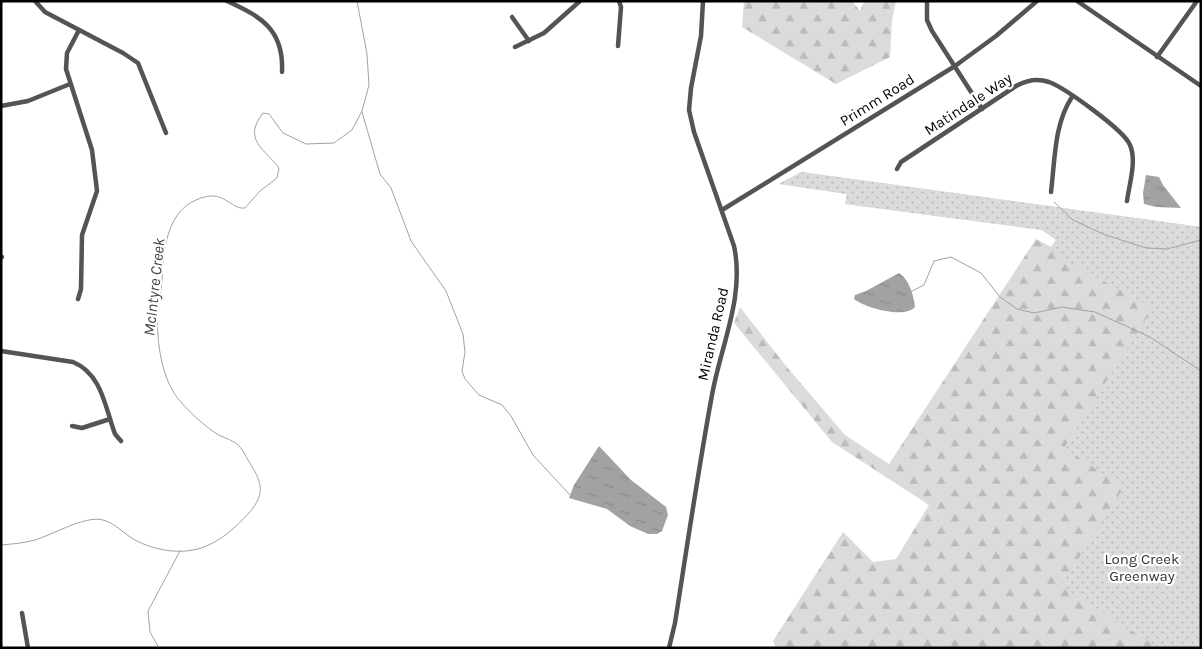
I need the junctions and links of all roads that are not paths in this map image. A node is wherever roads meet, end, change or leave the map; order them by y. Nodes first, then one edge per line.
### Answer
1 (34, 1) edge
2 (227, 1) edge
3 (580, 1) edge
4 (619, 1) edge
5 (703, 1) edge
6 (927, 1) edge
7 (1037, 1) edge
8 (1077, 1) edge
9 (1197, 1) edge
10 (512, 18) dead end
11 (79, 30) junction
12 (529, 42) junction
13 (618, 46) dead end
14 (515, 47) dead end
15 (1157, 57) junction
16 (955, 66) junction
17 (282, 72) dead end
18 (70, 84) junction
19 (1201, 86) edge
20 (1072, 97) junction
21 (1, 106) edge
22 (982, 109) junction
23 (166, 133) dead end
24 (897, 169) dead end
25 (1051, 192) dead end
26 (1127, 202) dead end
27 (722, 210) junction
28 (78, 299) dead end
29 (1, 351) edge
30 (110, 419) junction
31 (72, 426) dead end
32 (121, 441) dead end
33 (22, 613) dead end
34 (28, 648) edge
35 (669, 648) edge

1 - 11 street
2 - 17 street
3 - 12 street
4 - 13 street
5 - 27 street, Miranda Road
6 - 16 street
7 - 16 street, Primm Road
8 - 15 street
9 - 15 street
10 - 12 street
11 - 18 street
11 - 23 street
12 - 14 street
15 - 19 street
16 - 22 street
16 - 27 street, Primm Road
18 - 21 street
18 - 28 street
20 - 22 street, Matindale Way
20 - 25 street
20 - 26 street, Matindale Way
22 - 24 street, Matindale Way
27 - 35 street, Miranda Road
29 - 30 street
30 - 31 street
30 - 32 street
33 - 34 street

